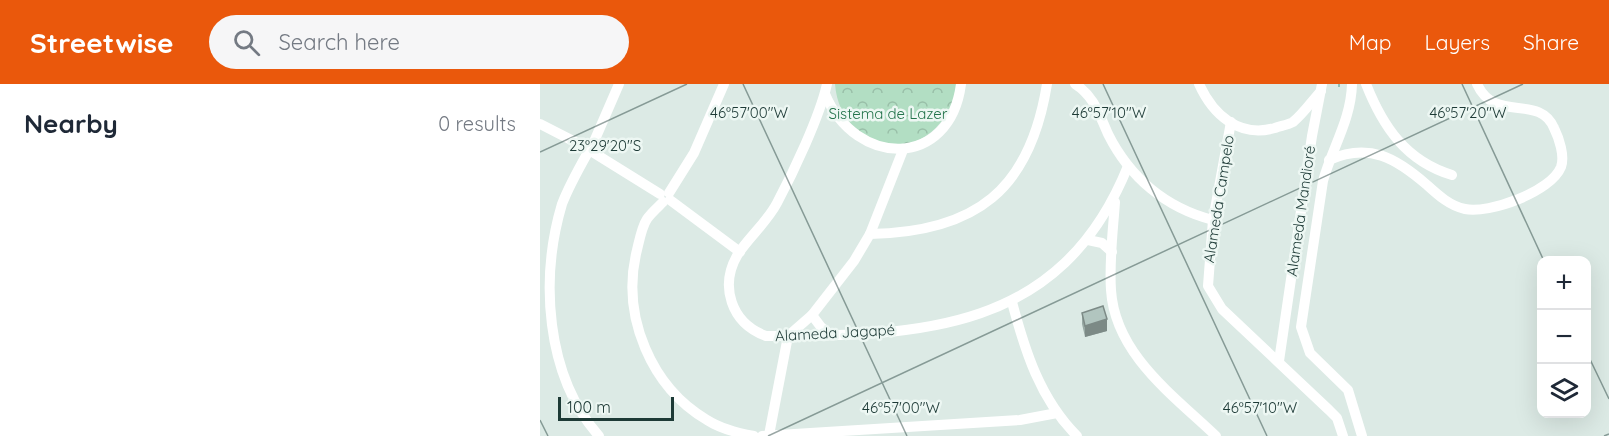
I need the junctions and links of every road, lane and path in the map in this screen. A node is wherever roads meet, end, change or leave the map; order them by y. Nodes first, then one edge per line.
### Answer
1 (620, 84) edge
2 (724, 84) edge
3 (961, 84) edge
4 (1047, 84) edge
5 (1075, 84) edge
6 (1199, 84) edge
7 (1477, 84) edge
8 (1322, 87) edge
9 (1367, 88) edge
10 (826, 89) edge
11 (1352, 89) edge
12 (1231, 122) junction
13 (1292, 122) junction
14 (540, 123) edge
15 (1312, 136) junction
16 (590, 150) junction
17 (903, 150) junction
18 (1329, 160) junction
19 (1128, 166) junction
20 (1452, 175) dead end
21 (665, 197) junction
22 (1115, 198) junction
23 (1213, 220) junction
24 (870, 234) junction
25 (1088, 240) junction
26 (740, 252) junction
27 (1112, 252) junction
28 (1011, 302) junction
29 (812, 315) junction
30 (545, 324) edge
31 (831, 335) junction
32 (788, 336) junction
33 (1282, 339) junction
34 (1263, 346) junction
35 (1279, 361) junction
36 (1057, 413) junction
37 (723, 432) edge
38 (850, 433) edge
39 (766, 435) edge
40 (599, 436) edge
41 (754, 436) edge
42 (1077, 436) edge
43 (1216, 436) edge
44 (1343, 436) edge
45 (1362, 436) edge

1 - 16 street
2 - 21 street
3 - 17 street
4 - 24 street
5 - 19 street
6 - 12 street
7 - 18 street
8 - 13 street
8 - 15 street, Alameda Mandioré
9 - 11 street
9 - 20 street
10 - 17 street
10 - 26 street, Alameda Jagapé
11 - 18 street
12 - 13 street
12 - 23 street, Alameda Campelo
13 - 15 street
14 - 16 street
15 - 33 street, Alameda Mandioré
16 - 21 street
16 - 30 street
17 - 24 street
18 - 45 street
19 - 22 street, Alameda Jagapé
19 - 23 street
21 - 26 street
21 - 37 street
22 - 25 street, Alameda Jagapé
22 - 27 street
23 - 34 street, Alameda Campelo
24 - 29 street
25 - 27 street
25 - 28 street, Alameda Jagapé
26 - 32 street, Alameda Jagapé
27 - 43 street
28 - 31 street, Alameda Jagapé
28 - 36 street
29 - 31 street
29 - 32 street
30 - 40 street
31 - 32 street, Alameda Jagapé
32 - 39 street
33 - 34 street
33 - 35 street, Alameda Mandioré
34 - 35 street, Alameda Campelo
35 - 44 street, Alameda Campelo
36 - 38 street
36 - 42 street
37 - 41 street
38 - 39 street

